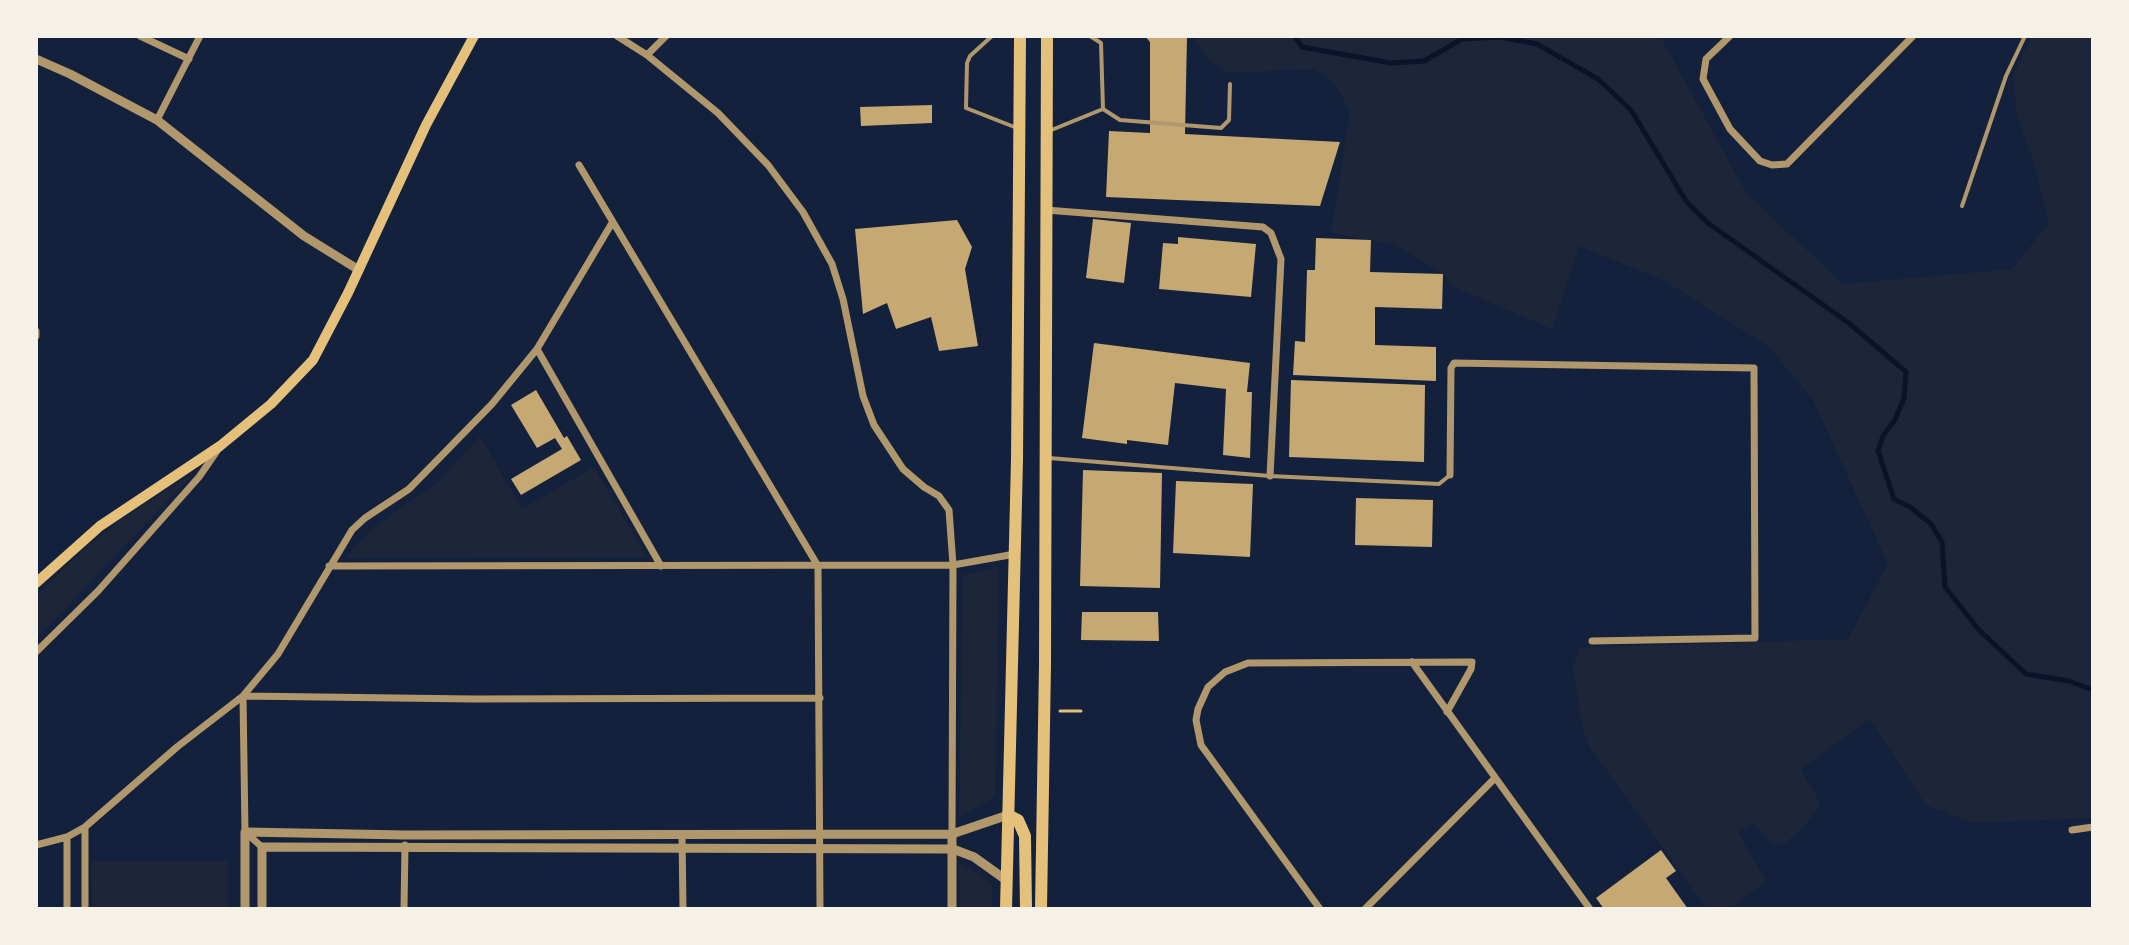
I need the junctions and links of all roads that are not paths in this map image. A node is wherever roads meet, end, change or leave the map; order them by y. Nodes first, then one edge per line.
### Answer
1 (140, 36) edge
2 (200, 36) edge
3 (474, 36) edge
4 (617, 36) edge
5 (666, 36) edge
6 (992, 36) edge
7 (1020, 36) edge
8 (1047, 36) edge
9 (1090, 36) edge
10 (1730, 36) edge
11 (1913, 36) edge
12 (2025, 36) edge
13 (647, 55) junction
14 (36, 59) edge
15 (189, 59) junction
16 (1230, 84) dead end
17 (1103, 109) junction
18 (157, 120) junction
19 (1019, 128) junction
20 (1047, 132) junction
21 (579, 165) dead end
22 (1962, 206) dead end
23 (1046, 210) junction
24 (612, 223) junction
25 (359, 270) junction
26 (537, 349) junction
27 (220, 446) junction
28 (1046, 458) junction
29 (1450, 475) joint
30 (1270, 476) junction
31 (1015, 554) junction
32 (953, 565) junction
33 (329, 566) junction
34 (661, 566) junction
35 (818, 566) junction
36 (36, 583) edge
37 (1592, 641) dead end
38 (36, 652) edge
39 (1412, 662) junction
40 (243, 696) junction
41 (820, 698) junction
42 (1447, 712) junction
43 (1495, 778) junction
44 (1008, 815) junction
45 (85, 827) junction
46 (2093, 827) edge
47 (2072, 830) dead end
48 (245, 832) junction
49 (952, 834) junction
50 (405, 835) junction
51 (682, 835) junction
52 (820, 836) junction
53 (67, 837) junction
54 (36, 845) edge
55 (262, 847) junction
56 (405, 848) junction
57 (682, 848) junction
58 (820, 848) junction
59 (953, 849) junction
60 (1006, 880) junction
61 (67, 909) edge
62 (85, 909) edge
63 (245, 909) edge
64 (262, 909) edge
65 (404, 909) edge
66 (683, 909) edge
67 (820, 909) edge
68 (952, 909) edge
69 (1006, 909) edge
70 (1026, 909) edge
71 (1041, 909) edge
72 (1320, 909) edge
73 (1365, 909) edge
74 (1590, 909) edge

1 - 15 street
2 - 15 street
3 - 25 main road
4 - 13 street
5 - 13 street
6 - 19 lane
7 - 19 main road
8 - 20 main road
9 - 17 lane
10 - 11 street
12 - 22 lane
13 - 32 street
14 - 18 street
15 - 18 street
16 - 17 lane
17 - 20 lane
18 - 25 street
19 - 31 main road
20 - 23 main road
21 - 24 street
23 - 28 main road
23 - 30 street
24 - 26 street
24 - 35 street
25 - 27 main road
26 - 33 street
26 - 34 street
27 - 36 main road
27 - 38 street
28 - 30 lane
28 - 71 main road
29 - 30 lane
29 - 37 street
31 - 32 street
31 - 44 main road
32 - 35 street
32 - 49 street
33 - 34 street
33 - 40 street
34 - 35 street
35 - 41 street
39 - 42 street
39 - 42 street
39 - 72 street
40 - 41 street
40 - 45 street
40 - 48 street
41 - 52 street
42 - 43 street
43 - 73 street
43 - 74 street
44 - 49 street
44 - 60 main road
44 - 70 main road
45 - 53 street
45 - 62 street
46 - 47 street
48 - 50 street
48 - 55 street
48 - 63 street
49 - 52 street
49 - 59 street
50 - 51 street
50 - 56 street
51 - 52 street
51 - 57 street
52 - 58 street
53 - 54 street
53 - 61 street
55 - 56 street
55 - 64 street
56 - 57 street
56 - 65 street
57 - 58 street
57 - 66 street
58 - 59 street
58 - 67 street
59 - 60 street
59 - 68 street
60 - 69 main road

